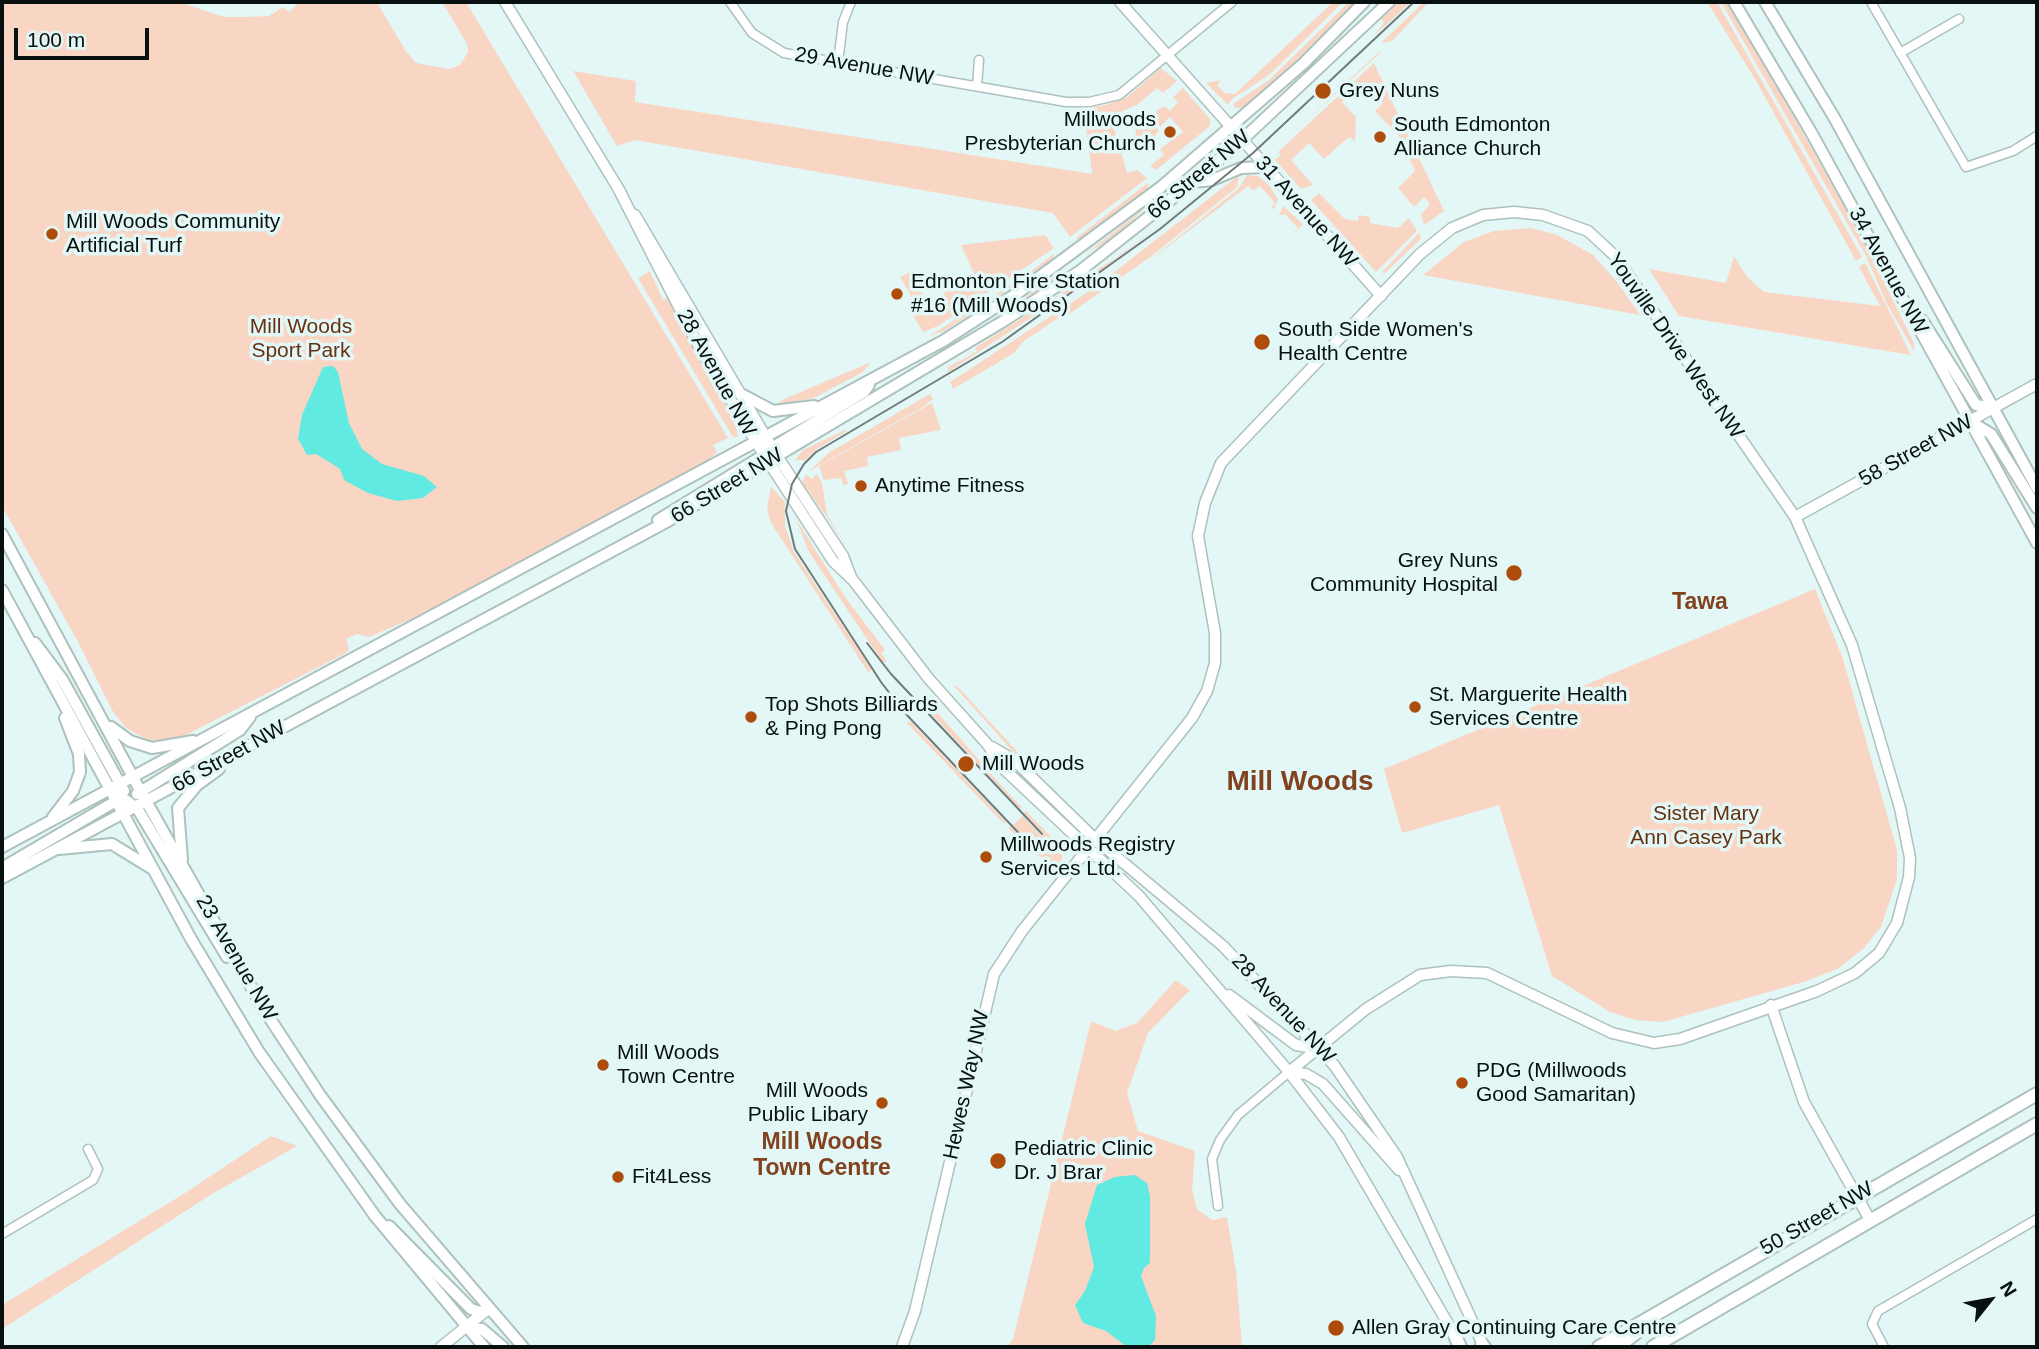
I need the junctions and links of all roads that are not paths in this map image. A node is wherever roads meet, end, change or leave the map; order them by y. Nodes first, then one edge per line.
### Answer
1 (505, 2) edge
2 (730, 2) edge
3 (851, 2) edge
4 (1120, 2) edge
5 (1232, 2) edge
6 (1364, 2) edge
7 (1389, 2) edge
8 (1734, 2) edge
9 (1765, 2) edge
10 (1871, 2) edge
11 (1959, 19) dead end
12 (1900, 53) junction
13 (1167, 57) junction
14 (979, 60) dead end
15 (838, 63) junction
16 (977, 86) junction
17 (1231, 128) junction
18 (2037, 136) edge
19 (1242, 140) junction
20 (1266, 167) junction
21 (1193, 182) junction
22 (619, 190) junction
23 (1885, 266) junction
24 (1381, 296) junction
25 (874, 379) junction
26 (2037, 384) edge
27 (739, 393) junction
28 (827, 403) junction
29 (1994, 408) junction
30 (1971, 422) junction
31 (761, 440) junction
32 (771, 456) junction
33 (2037, 488) edge
34 (2037, 508) edge
35 (1794, 517) junction
36 (2, 534) edge
37 (2037, 543) edge
38 (2, 590) edge
39 (26, 634) junction
40 (59, 695) junction
41 (254, 712) junction
42 (103, 717) junction
43 (206, 738) junction
44 (988, 745) junction
45 (238, 753) junction
46 (134, 778) junction
47 (128, 797) junction
48 (124, 814) junction
49 (46, 823) junction
50 (1094, 838) junction
51 (2, 847) edge
52 (1086, 848) junction
53 (56, 849) junction
54 (183, 866) junction
55 (154, 871) junction
56 (2, 872) edge
57 (2, 878) edge
58 (1212, 981) junction
59 (1771, 1005) junction
60 (263, 1008) junction
61 (1320, 1049) junction
62 (1289, 1072) junction
63 (2037, 1094) edge
64 (2037, 1124) edge
65 (88, 1149) dead end
66 (1411, 1183) junction
67 (1856, 1196) junction
68 (1219, 1206) dead end
69 (369, 1208) junction
70 (2037, 1219) edge
71 (1870, 1220) junction
72 (2, 1234) edge
73 (1668, 1307) junction
74 (488, 1309) junction
75 (467, 1328) junction
76 (1454, 1333) joint
77 (1600, 1346) edge
78 (441, 1347) edge
79 (484, 1347) edge
80 (503, 1347) edge
81 (523, 1347) edge
82 (902, 1347) edge
83 (1461, 1347) edge
84 (1483, 1347) edge
85 (1618, 1347) edge
86 (1653, 1347) edge
87 (1884, 1347) edge

1 - 22 street, 28 Avenue NW
2 - 15 street, 29 Avenue NW
3 - 15 street
4 - 13 street, 31 Avenue NW
5 - 13 street, 29 Avenue NW
6 - 17 main road, 66 Street NW
7 - 19 main road, 66 Street NW
8 - 23 main road, 34 Avenue NW
9 - 29 main road, 34 Avenue NW
10 - 12 street
11 - 12 street
12 - 18 street
13 - 16 street, 29 Avenue NW
13 - 17 street, 31 Avenue NW
14 - 16 street
15 - 16 street, 29 Avenue NW
17 - 19 street, 31 Avenue NW
17 - 25 main road, 66 Street NW
19 - 20 street, 31 Avenue NW
19 - 21 main road, 66 Street NW
20 - 21 main road
20 - 24 street, 31 Avenue NW
21 - 32 main road, 66 Street NW
22 - 27 street, 28 Avenue NW
22 - 31 street, 28 Avenue NW
23 - 29 main road
23 - 30 main road, 34 Avenue NW
24 - 35 street, Youville Drive West NW
24 - 50 street, Youville Drive West NW
25 - 28 main road, 66 Street NW
25 - 32 main road
26 - 29 street, 58 Street NW
27 - 28 main road
27 - 31 street, 28 Avenue NW
28 - 31 main road, 66 Street NW
29 - 30 street, 58 Street NW
29 - 33 main road, 34 Avenue NW
30 - 34 main road
30 - 35 street, 58 Street NW
30 - 37 main road, 34 Avenue NW
31 - 32 main road
31 - 41 main road, 66 Street NW
32 - 44 street, 28 Avenue NW
32 - 45 main road, 66 Street NW
35 - 59 street, Youville Drive West NW
36 - 42 main road
38 - 39 main road, 23 Avenue NW
39 - 40 main road, 23 Avenue NW
39 - 47 main road
40 - 47 main road, 23 Avenue NW
40 - 49 main road
41 - 43 main road, 66 Street NW
41 - 47 main road
42 - 43 main road
42 - 46 main road
43 - 46 main road, 66 Street NW
44 - 50 street, 28 Avenue NW
44 - 52 street, 28 Avenue NW
45 - 47 main road, 66 Street NW
45 - 54 main road
46 - 47 main road, 66 Street NW
47 - 48 main road, 66 Street NW
47 - 49 main road, 66 Street NW
47 - 54 main road, 23 Avenue NW
47 - 56 main road
47 - 60 main road
48 - 53 main road, 66 Street NW
48 - 55 main road, 23 Avenue NW
49 - 51 main road, 66 Street NW
50 - 52 street, Youville Drive West NW
50 - 61 street, 28 Avenue NW
52 - 58 street, 28 Avenue NW
52 - 82 street, Hewes Way NW
53 - 55 main road
53 - 57 main road, 66 Street NW
54 - 60 main road, 23 Avenue NW
55 - 69 main road, 23 Avenue NW
58 - 61 street
58 - 62 street, 28 Avenue NW
59 - 61 street, Youville Drive West NW
59 - 67 street
60 - 74 main road, 23 Avenue NW
61 - 62 street, Youville Drive West NW
61 - 66 street, 28 Avenue NW
62 - 66 street
62 - 68 street
62 - 76 street, 28 Avenue NW
63 - 67 main road, 50 Street NW
64 - 71 main road, 50 Street NW
65 - 72 street
66 - 84 street, 28 Avenue NW
67 - 71 street
67 - 73 main road, 50 Street NW
69 - 74 main road
69 - 75 main road, 23 Avenue NW
70 - 87 street
71 - 86 main road, 50 Street NW
73 - 77 main road, 50 Street NW
73 - 85 main road
74 - 75 street
74 - 81 main road, 23 Avenue NW
75 - 78 street
75 - 79 main road, 23 Avenue NW
75 - 80 main road
76 - 83 main road

